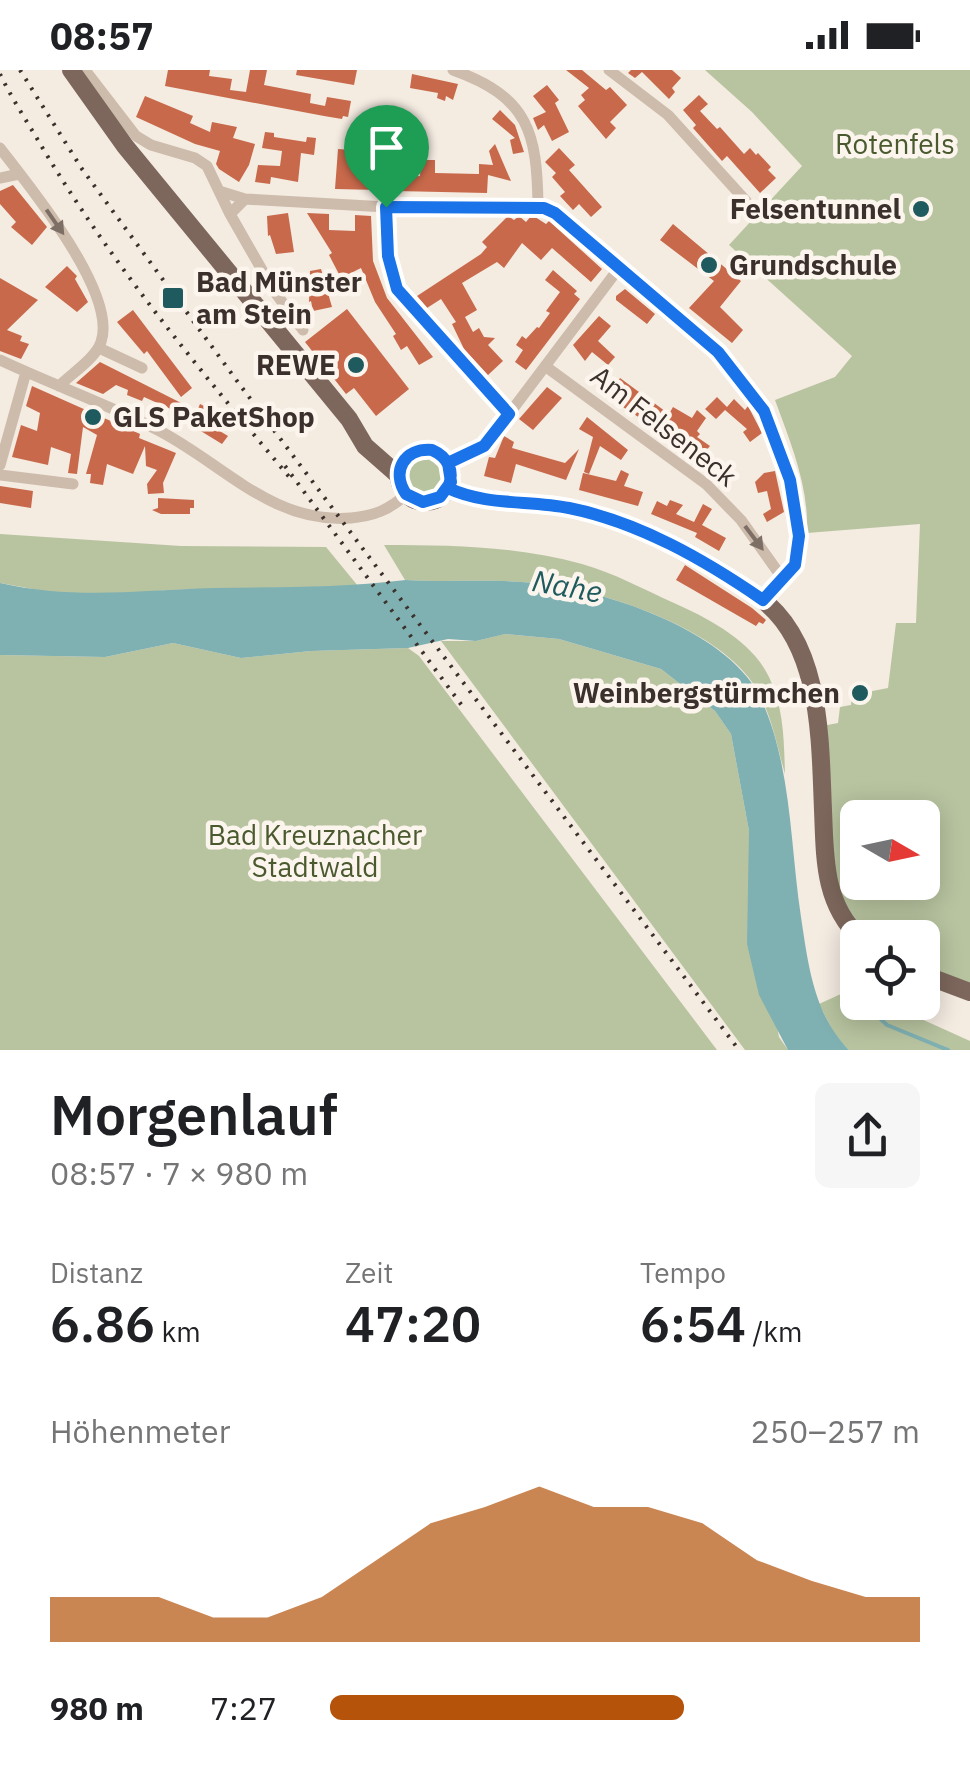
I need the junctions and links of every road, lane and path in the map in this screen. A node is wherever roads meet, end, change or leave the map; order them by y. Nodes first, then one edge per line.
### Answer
1 (70, 70) edge
2 (85, 70) edge
3 (453, 70) edge
4 (610, 70) edge
5 (0, 148) edge
6 (19, 174) junction
7 (0, 178) edge
8 (220, 190) junction
9 (246, 199) junction
10 (746, 201) dead end
11 (538, 206) junction
12 (386, 207) junction
13 (230, 214) junction
14 (619, 268) junction
15 (303, 330) dead end
16 (99, 348) junction
17 (0, 360) edge
18 (544, 366) junction
19 (142, 368) dead end
20 (26, 372) junction
21 (59, 386) junction
22 (509, 414) junction
23 (448, 463) junction
24 (0, 465) edge
25 (400, 468) junction
26 (0, 475) edge
27 (73, 484) dead end
28 (448, 488) junction
29 (406, 494) junction
30 (783, 579) junction
31 (763, 600) junction
32 (846, 920) edge
33 (940, 981) edge
34 (970, 992) edge

1 - 25 main road
2 - 8 street
3 - 11 street
4 - 10 street
5 - 6 street
6 - 7 street
6 -> 16 street
8 - 9 street
8 - 13 street
9 - 12 street
9 - 13 street
11 - 12 street
11 - 14 street
12 - 22 street
13 - 15 street
14 - 18 street
14 - 30 street
16 - 19 street
16 - 21 street
17 - 20 street
18 - 22 street
18 -> 30 street, Am Felseneck
20 - 21 street
20 - 24 street
21 - 29 street
22 - 23 street
23 - 25 main road
23 - 28 main road
25 - 29 main road
26 - 27 street
28 - 29 main road
28 - 31 main road
30 - 31 street
31 - 32 main road
33 - 34 main road

